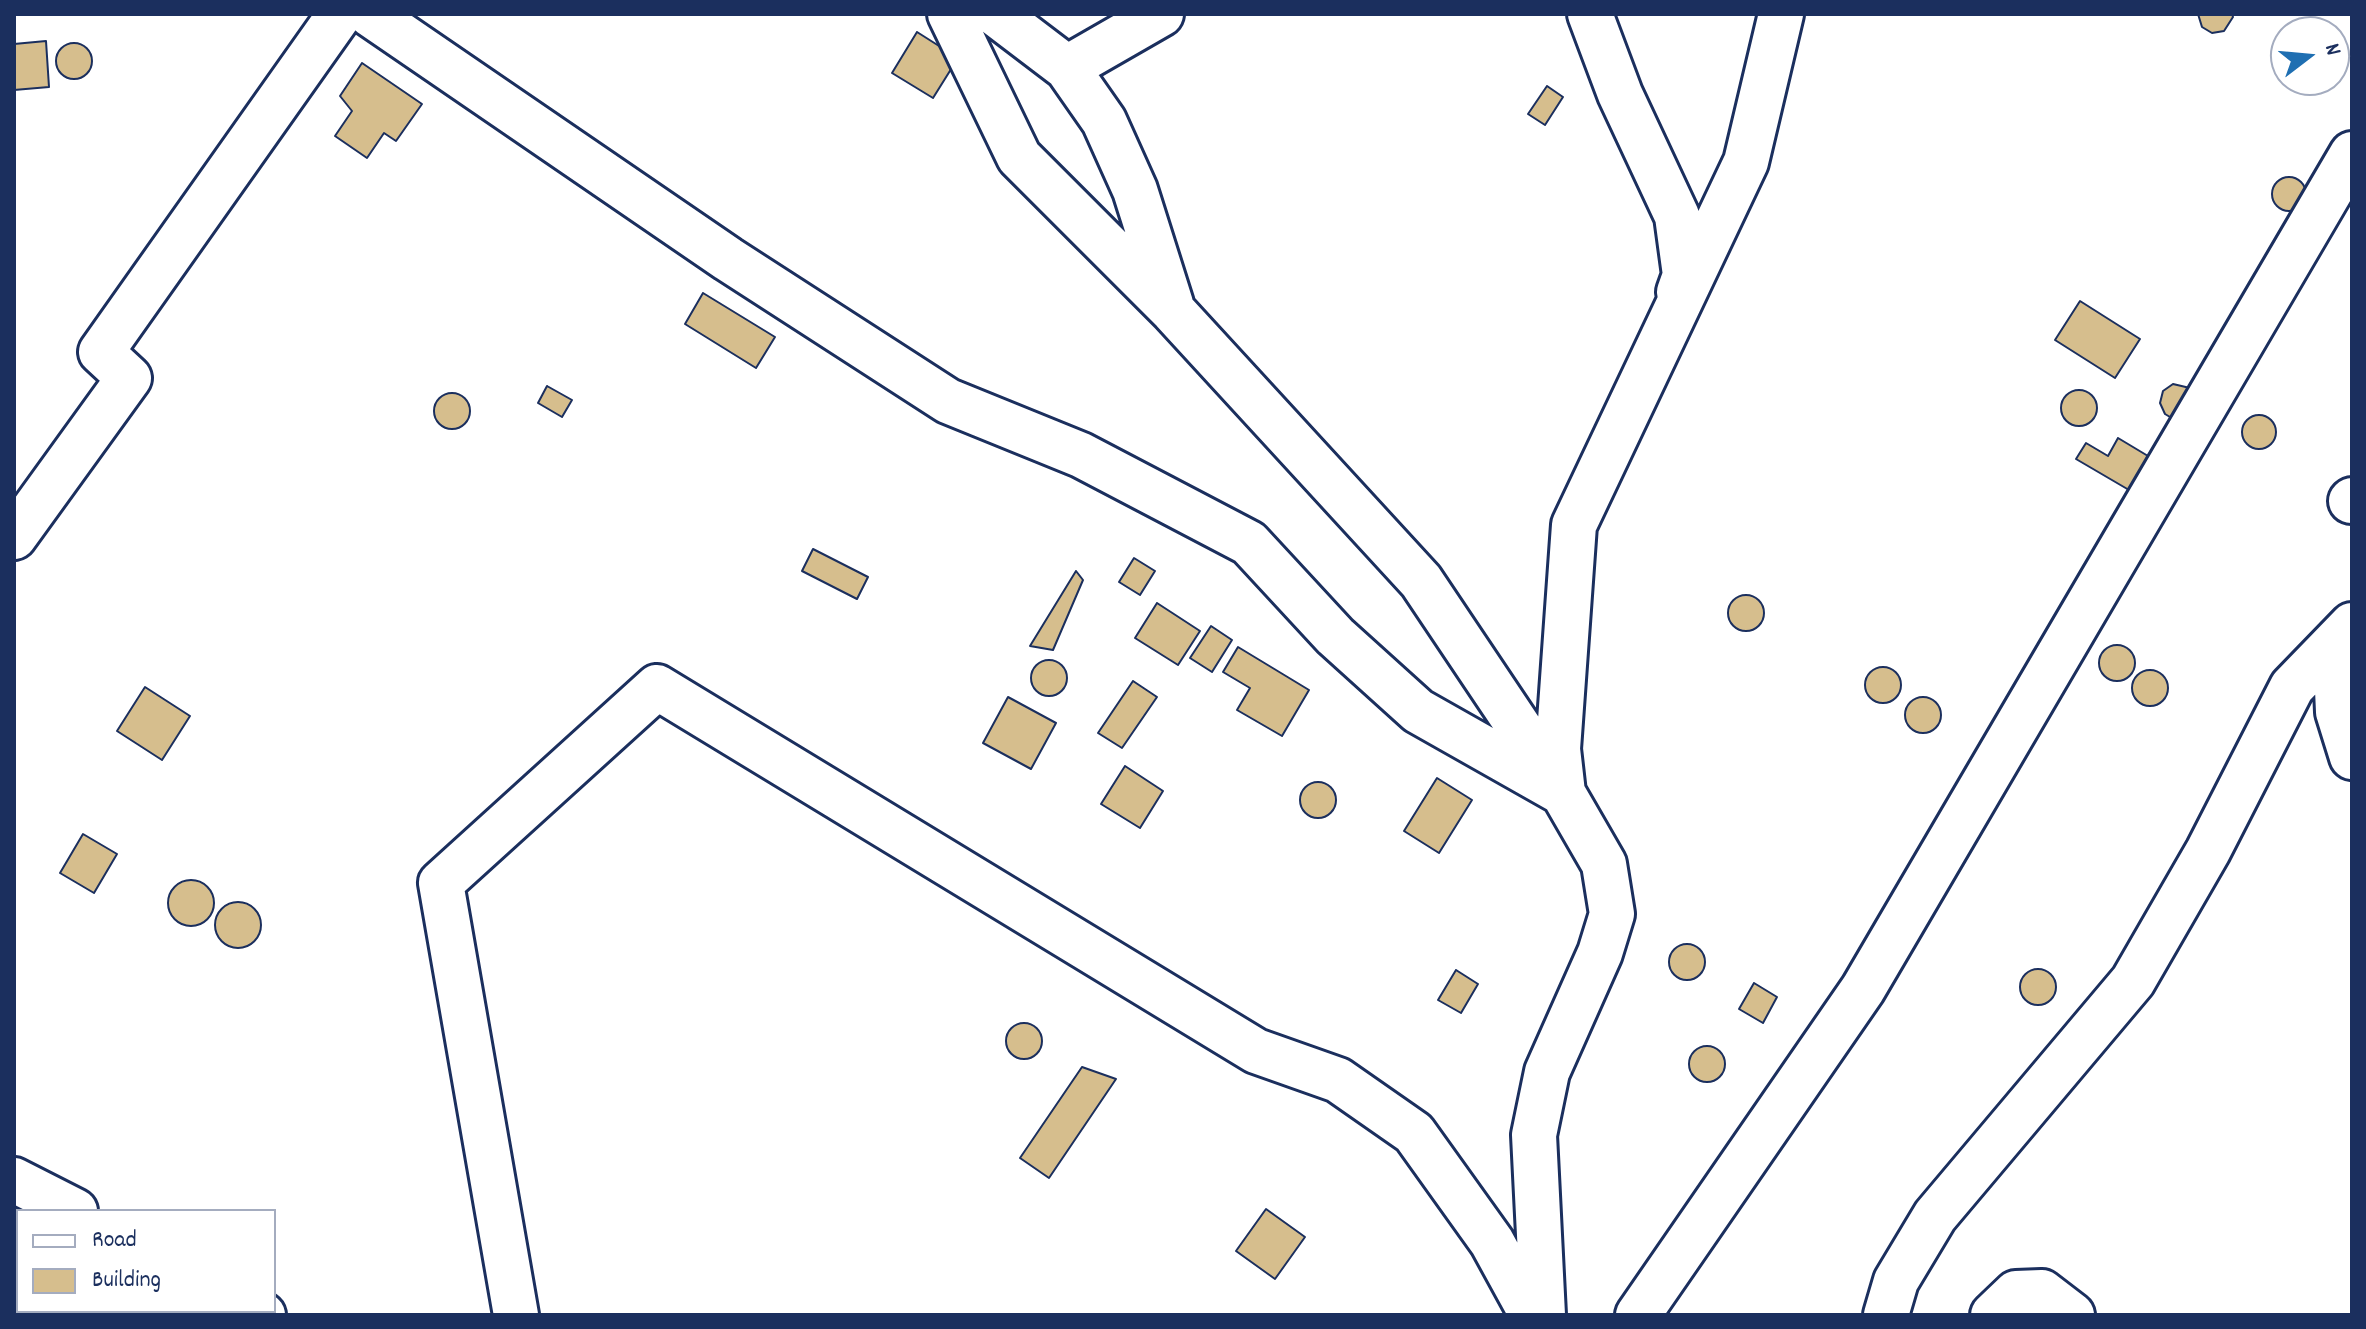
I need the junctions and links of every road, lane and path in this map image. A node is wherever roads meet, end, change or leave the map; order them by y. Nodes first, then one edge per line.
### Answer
1 (340, 14) edge
2 (370, 14) edge
3 (950, 14) edge
4 (996, 14) edge
5 (1161, 14) edge
6 (1590, 14) edge
7 (1781, 14) edge
8 (1067, 68) junction
9 (2352, 154) edge
10 (1173, 311) junction
11 (1659, 351) junction
12 (14, 537) edge
13 (2343, 634) edge
14 (2352, 757) edge
15 (1563, 793) junction
16 (14, 1180) edge
17 (71, 1209) edge
18 (516, 1315) edge
19 (1532, 1315) edge
20 (1543, 1315) edge
21 (1638, 1315) edge
22 (1886, 1315) edge
23 (1993, 1315) edge
24 (2072, 1315) edge

1 - 12 street
2 - 15 street
3 - 10 street
4 - 8 street
5 - 8 street
6 - 11 street
7 - 11 street
8 - 10 street
9 - 21 street
10 - 15 street
11 - 15 street
13 - 14 street
13 - 22 street
15 - 20 street
16 - 17 street
18 - 19 street
23 - 24 street

